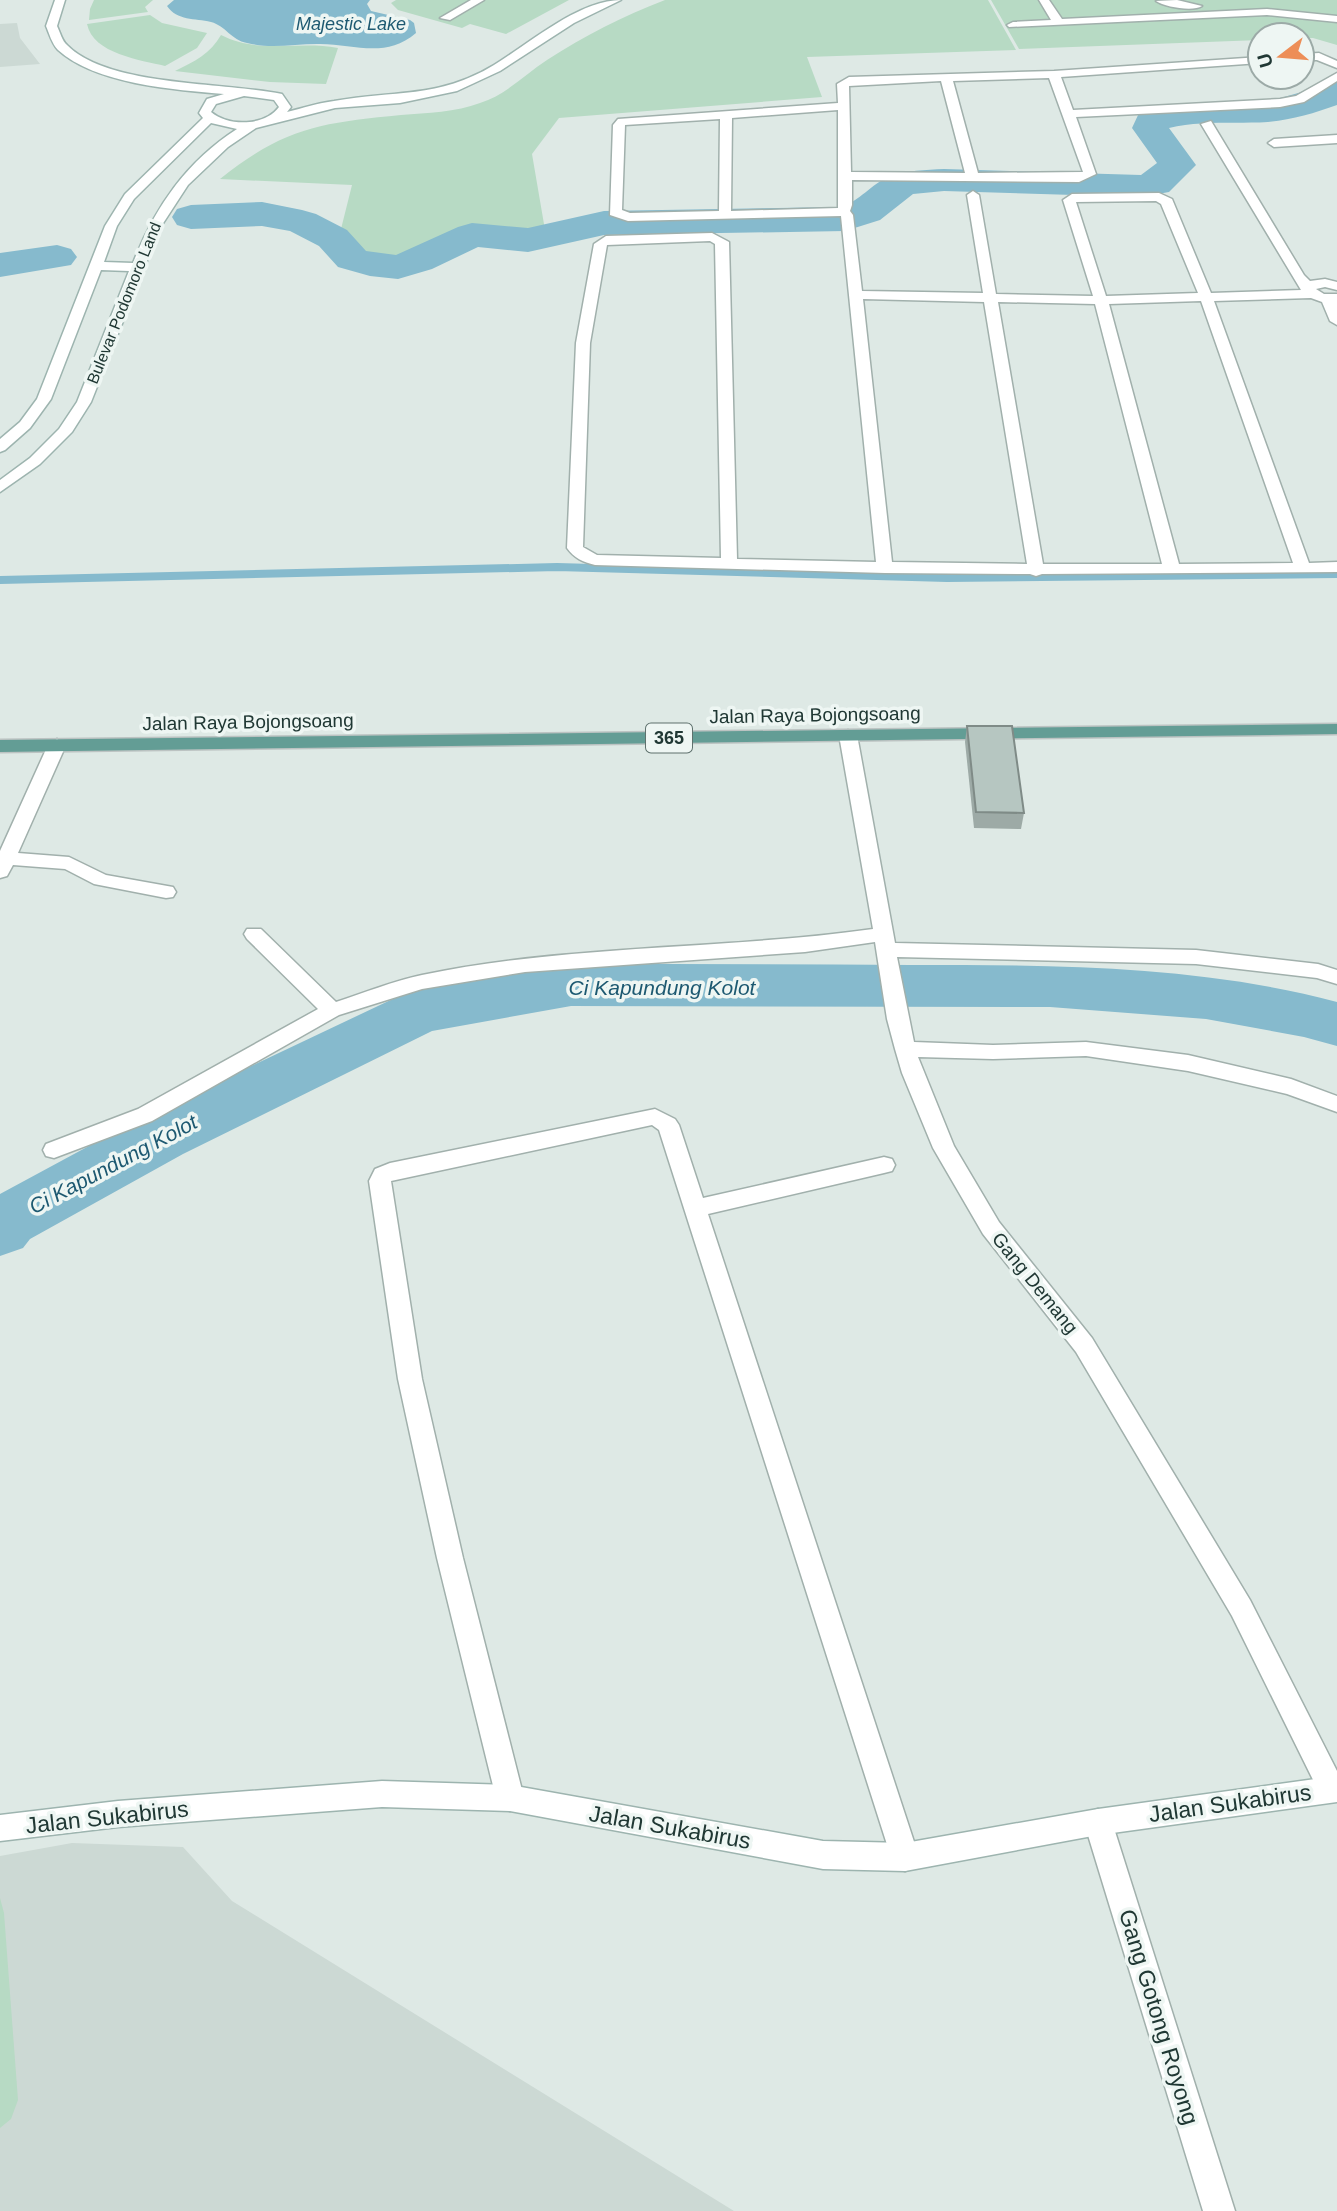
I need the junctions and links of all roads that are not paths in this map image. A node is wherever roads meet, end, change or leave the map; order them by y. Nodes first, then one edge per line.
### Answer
1 (60, 0) edge
2 (479, 0) edge
3 (616, 0) edge
4 (1044, 0) edge
5 (1161, 1) edge
6 (1267, 6) edge
7 (1248, 13) junction
8 (1172, 17) junction
9 (446, 18) dead end
10 (1337, 19) edge
11 (1058, 22) junction
12 (1013, 25) dead end
13 (1316, 55) edge
14 (1246, 61) edge
15 (1337, 65) edge
16 (1054, 74) junction
17 (1337, 76) edge
18 (946, 77) junction
19 (180, 88) junction
20 (243, 92) junction
21 (268, 93) junction
22 (335, 104) junction
23 (843, 106) junction
24 (726, 114) junction
25 (1067, 114) junction
26 (207, 115) junction
27 (260, 123) junction
28 (1207, 124) dead end
29 (1337, 139) edge
30 (1274, 143) dead end
31 (184, 146) junction
32 (216, 151) junction
33 (844, 176) junction
34 (972, 176) junction
35 (973, 195) dead end
36 (725, 215) junction
37 (846, 217) junction
38 (95, 266) junction
39 (137, 267) junction
40 (1337, 286) edge
41 (1309, 290) junction
42 (856, 296) junction
43 (1206, 297) junction
44 (1333, 298) edge
45 (991, 300) junction
46 (1101, 300) junction
47 (1337, 321) edge
48 (0, 447) edge
49 (0, 487) edge
50 (729, 563) junction
51 (1337, 567) edge
52 (885, 568) junction
53 (1303, 568) junction
54 (1171, 570) junction
55 (1037, 571) junction
56 (1337, 729) edge
57 (848, 735) junction
58 (57, 745) junction
59 (0, 746) edge
60 (3, 865) edge
61 (166, 892) dead end
62 (254, 934) dead end
63 (886, 948) junction
64 (1337, 977) edge
65 (332, 1010) junction
66 (905, 1049) junction
67 (1337, 1104) edge
68 (54, 1150) dead end
69 (884, 1165) dead end
70 (696, 1209) junction
71 (1335, 1789) edge
72 (510, 1798) junction
73 (1098, 1822) junction
74 (0, 1828) edge
75 (905, 1857) junction
76 (1219, 2211) edge

1 - 19 street
2 - 9 street
3 - 22 street
4 - 11 street
5 - 7 street
5 - 8 street
6 - 7 street
6 - 10 street
7 - 8 street
8 - 11 street
11 - 12 street
13 - 15 street
14 - 16 street
16 - 18 street
16 - 25 street
17 - 25 street
18 - 23 street
18 - 34 street
19 - 20 street
19 - 26 street
20 - 21 street
20 - 26 street, Bulevar Podomoro Land
21 - 22 street
21 - 27 street
22 - 27 street
23 - 24 street
23 - 33 street
24 - 36 street
24 - 36 street
25 - 34 street
26 - 27 street
26 - 31 street, Bulevar Podomoro Land
27 - 32 street, Bulevar Podomoro Land
28 - 41 street
29 - 30 street
31 - 32 street
31 - 38 street, Bulevar Podomoro Land
32 - 39 street, Bulevar Podomoro Land
33 - 34 street
33 - 37 street
35 - 45 street
36 - 37 street
37 - 42 street
38 - 39 street
38 - 48 street, Bulevar Podomoro Land
39 - 49 street, Bulevar Podomoro Land
40 - 41 street
41 - 43 street
41 - 44 street
42 - 45 street
42 - 52 street
43 - 46 street
43 - 46 street
43 - 53 street
44 - 47 street
45 - 46 street
45 - 55 street
46 - 54 street
50 - 50 street
50 - 52 street
51 - 53 street
52 - 55 street
53 - 54 street
54 - 55 street
56 - 57 main road, Jalan Raya Bojongsoang / 365
57 - 58 main road, Jalan Raya Bojongsoang / 365
57 - 63 street, Gang Demang
58 - 59 main road, Jalan Raya Bojongsoang / 365
58 - 60 street
60 - 61 street
62 - 65 street
63 - 64 street
63 - 65 street
63 - 66 street, Gang Demang
65 - 68 street
66 - 67 street
66 - 71 street, Gang Demang
69 - 70 street
70 - 72 street
70 - 75 street
71 - 73 street, Jalan Sukabirus
72 - 74 street, Jalan Sukabirus
72 - 75 street, Jalan Sukabirus
73 - 75 street, Jalan Sukabirus
73 - 76 street, Gang Gotong Royong

